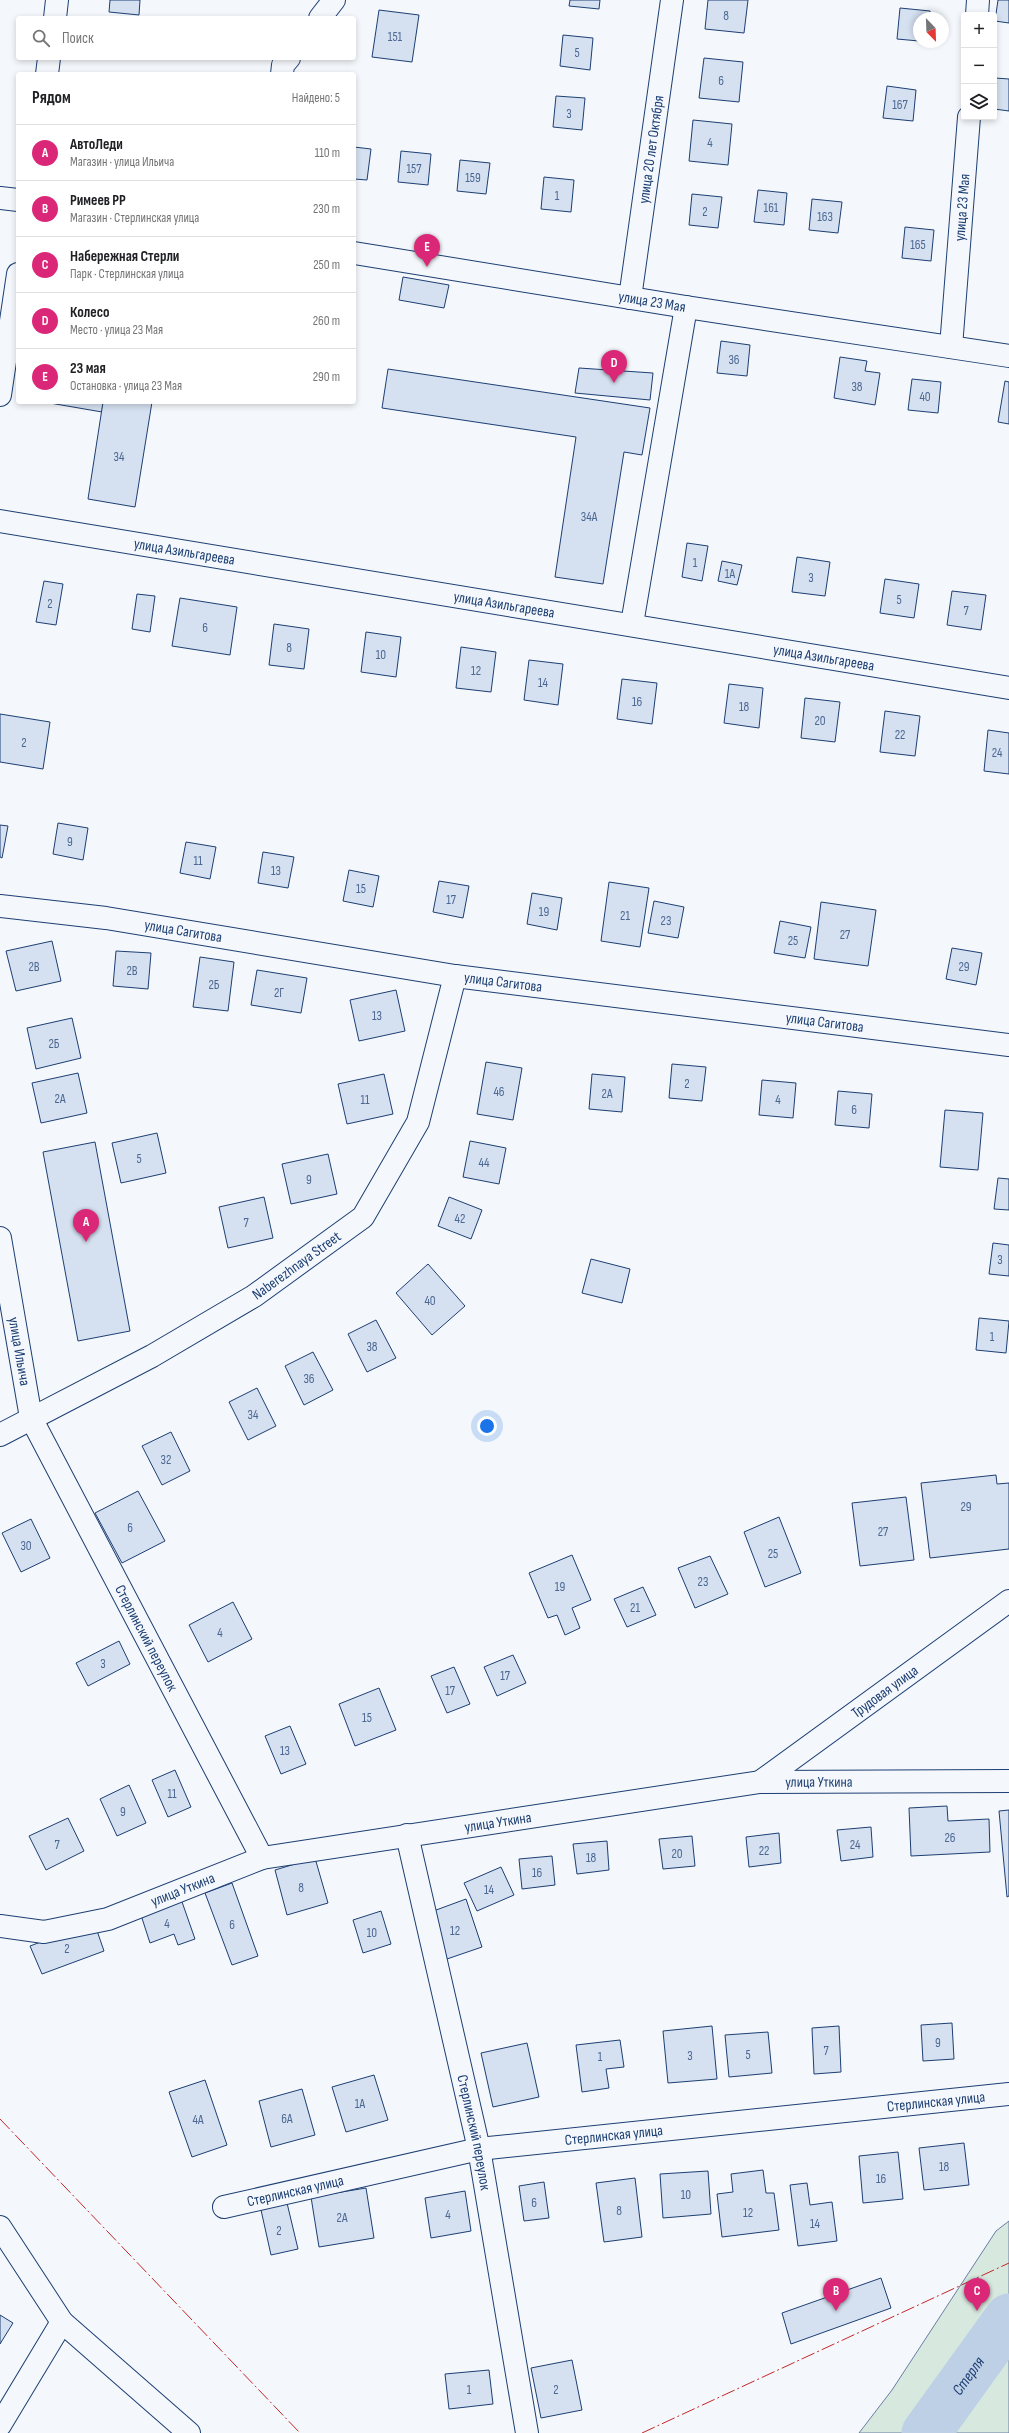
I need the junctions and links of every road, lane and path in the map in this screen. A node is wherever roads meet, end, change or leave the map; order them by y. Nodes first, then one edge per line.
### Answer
1 (57, 0) edge
2 (334, 0) edge
3 (672, 0) edge
4 (978, 0) edge
5 (977, 12) edge
6 (55, 16) edge
7 (322, 16) edge
8 (49, 60) edge
9 (287, 60) edge
10 (47, 72) edge
11 (282, 72) edge
12 (969, 120) edge
13 (0, 198) edge
14 (16, 200) edge
15 (356, 253) edge
16 (16, 287) edge
17 (630, 298) junction
18 (686, 307) junction
19 (951, 346) junction
20 (1009, 356) edge
21 (0, 395) edge
22 (0, 521) edge
23 (632, 624) junction
24 (1009, 688) edge
25 (0, 906) edge
26 (455, 976) junction
27 (1009, 1045) edge
28 (0, 1238) edge
29 (31, 1418) junction
30 (0, 1435) edge
31 (1009, 1601) edge
32 (1009, 1781) edge
33 (760, 1782) junction
34 (407, 1835) junction
35 (262, 1858) junction
36 (0, 1926) edge
37 (1009, 2094) edge
38 (479, 2149) junction
39 (224, 2207) dead end
40 (0, 2227) edge
41 (62, 2322) junction
42 (0, 2425) edge
43 (189, 2433) edge
44 (527, 2433) edge

1 - 6 street
2 - 7 street
3 - 17 street, улица 20 лет Октября
4 - 5 street
8 - 10 street
9 - 11 street
12 - 19 street, улица 23 Мая
13 - 14 street
15 - 17 street, улица 23 Мая
16 - 21 street
17 - 18 street, улица 23 Мая
18 - 19 street, улица 23 Мая
18 - 23 street
19 - 20 street, улица 23 Мая
22 - 23 street, улица Азильгареева
23 - 24 street, улица Азильгареева
25 - 26 street, улица Сагитова
26 - 27 street, улица Сагитова
26 - 29 street, Naberezhnaya Street
28 - 29 street, улица Ильича
29 - 30 street, Naberezhnaya Street
29 - 35 street, Стерлинский переулок
31 - 33 street, Трудовая улица
32 - 33 street, улица Уткина
33 - 34 street, улица Уткина
34 - 35 street, улица Уткина
34 - 38 street, Стерлинский переулок
35 - 36 street, улица Уткина
37 - 38 street, Стерлинская улица
38 - 39 street, Стерлинская улица
38 - 44 street, Стерлинский переулок
40 - 41 street
41 - 42 street
41 - 43 street

